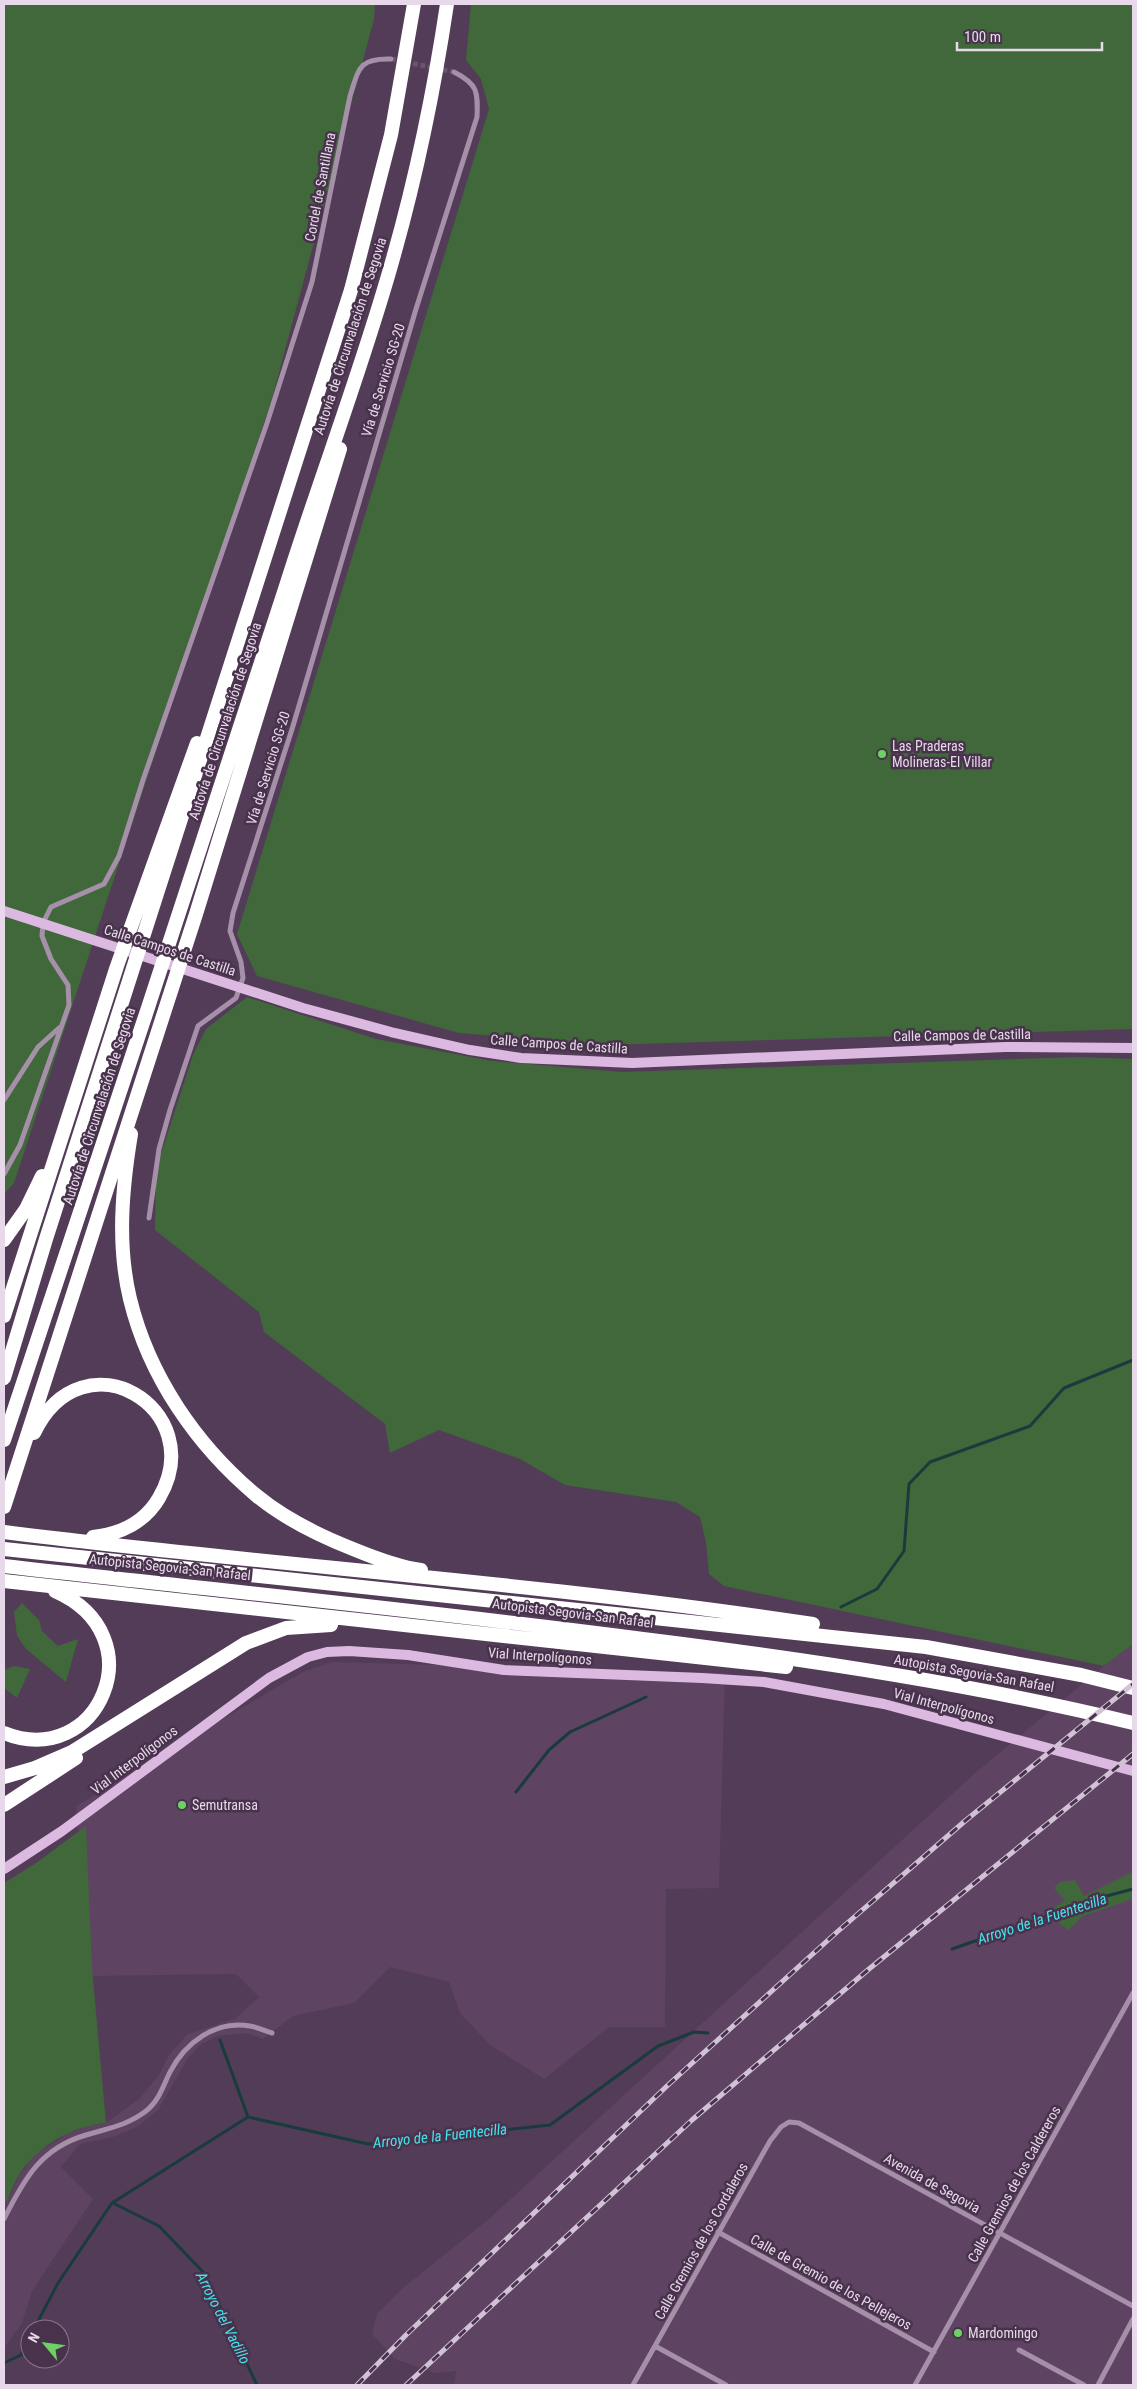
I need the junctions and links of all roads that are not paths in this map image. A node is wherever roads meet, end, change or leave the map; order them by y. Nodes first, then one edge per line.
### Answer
1 (414, 4) edge
2 (447, 4) edge
3 (391, 59) tunnel mouth
4 (454, 72) tunnel mouth
5 (362, 361) junction
6 (270, 537) junction
7 (4, 910) edge
8 (43, 923) junction
9 (240, 987) junction
10 (171, 994) junction
11 (62, 1026) junction
12 (1133, 1048) edge
13 (76, 1095) junction
14 (4, 1100) edge
15 (4, 1174) edge
16 (150, 1218) dead end
17 (4, 1240) edge
18 (4, 1316) edge
19 (4, 1378) edge
20 (4, 1440) edge
21 (12, 1481) junction
22 (4, 1507) edge
23 (4, 1532) edge
24 (57, 1538) junction
25 (4, 1549) edge
26 (4, 1566) edge
27 (4, 1581) edge
28 (26, 1584) junction
29 (556, 1591) junction
30 (439, 1629) junction
31 (262, 1635) junction
32 (926, 1647) junction
33 (910, 1677) junction
34 (1133, 1688) edge
35 (1133, 1723) edge
36 (4, 1733) edge
37 (1133, 1771) edge
38 (4, 1777) edge
39 (4, 1805) edge
40 (4, 1869) edge
41 (1133, 1993) edge
42 (272, 2033) dead end
43 (799, 2123) joint
44 (4, 2219) edge
45 (718, 2232) junction
46 (1000, 2233) junction
47 (1133, 2306) edge
48 (1133, 2320) edge
49 (655, 2346) junction
50 (1019, 2350) dead end
51 (934, 2352) junction
52 (633, 2385) edge
53 (726, 2385) edge
54 (915, 2385) edge
55 (1084, 2385) edge
56 (1098, 2385) edge

1 - 6 highway, Autovía de Circunvalación de Segovia
2 - 5 highway, Autovía de Circunvalación de Segovia
3 - 8 street, Cordel de Santillana
4 - 9 street, Vía de Servicio SG-20
5 - 10 highway
5 - 20 highway, Autovía de Circunvalación de Segovia
6 - 13 highway
6 - 19 highway, Autovía de Circunvalación de Segovia
7 - 8 main road, Calle Campos de Castilla
8 - 9 main road, Calle Campos de Castilla
8 - 11 street
9 - 12 main road, Calle Campos de Castilla
9 - 16 street
10 - 21 highway
10 - 29 highway
11 - 14 street
11 - 15 street
13 - 17 highway
13 - 18 highway
21 - 22 highway
21 - 24 highway
23 - 24 highway
24 - 29 highway
25 - 32 highway, Autopista Segovia-San Rafael
26 - 33 highway, Autopista Segovia-San Rafael
27 - 28 highway
28 - 30 highway
28 - 36 highway
29 - 32 highway
30 - 31 highway
30 - 33 highway
31 - 38 highway
31 - 39 highway
32 - 34 highway, Autopista Segovia-San Rafael
33 - 35 highway, Autopista Segovia-San Rafael
37 - 40 main road, Vial Interpolígonos
41 - 46 street, Calle Gremios de los Caldereros
42 - 44 street
43 - 45 street, Calle Gremios de los Cordaleros
43 - 46 street, Avenida de Segovia
45 - 49 street, Calle Gremios de los Cordaleros
45 - 51 street, Calle de Gremio de los Pellejeros
46 - 47 street, Avenida de Segovia
46 - 51 street, Calle Gremios de los Caldereros
48 - 56 street
49 - 52 street, Calle Gremios de los Cordaleros
49 - 53 street
50 - 55 street
51 - 54 street, Calle Gremios de los Caldereros

